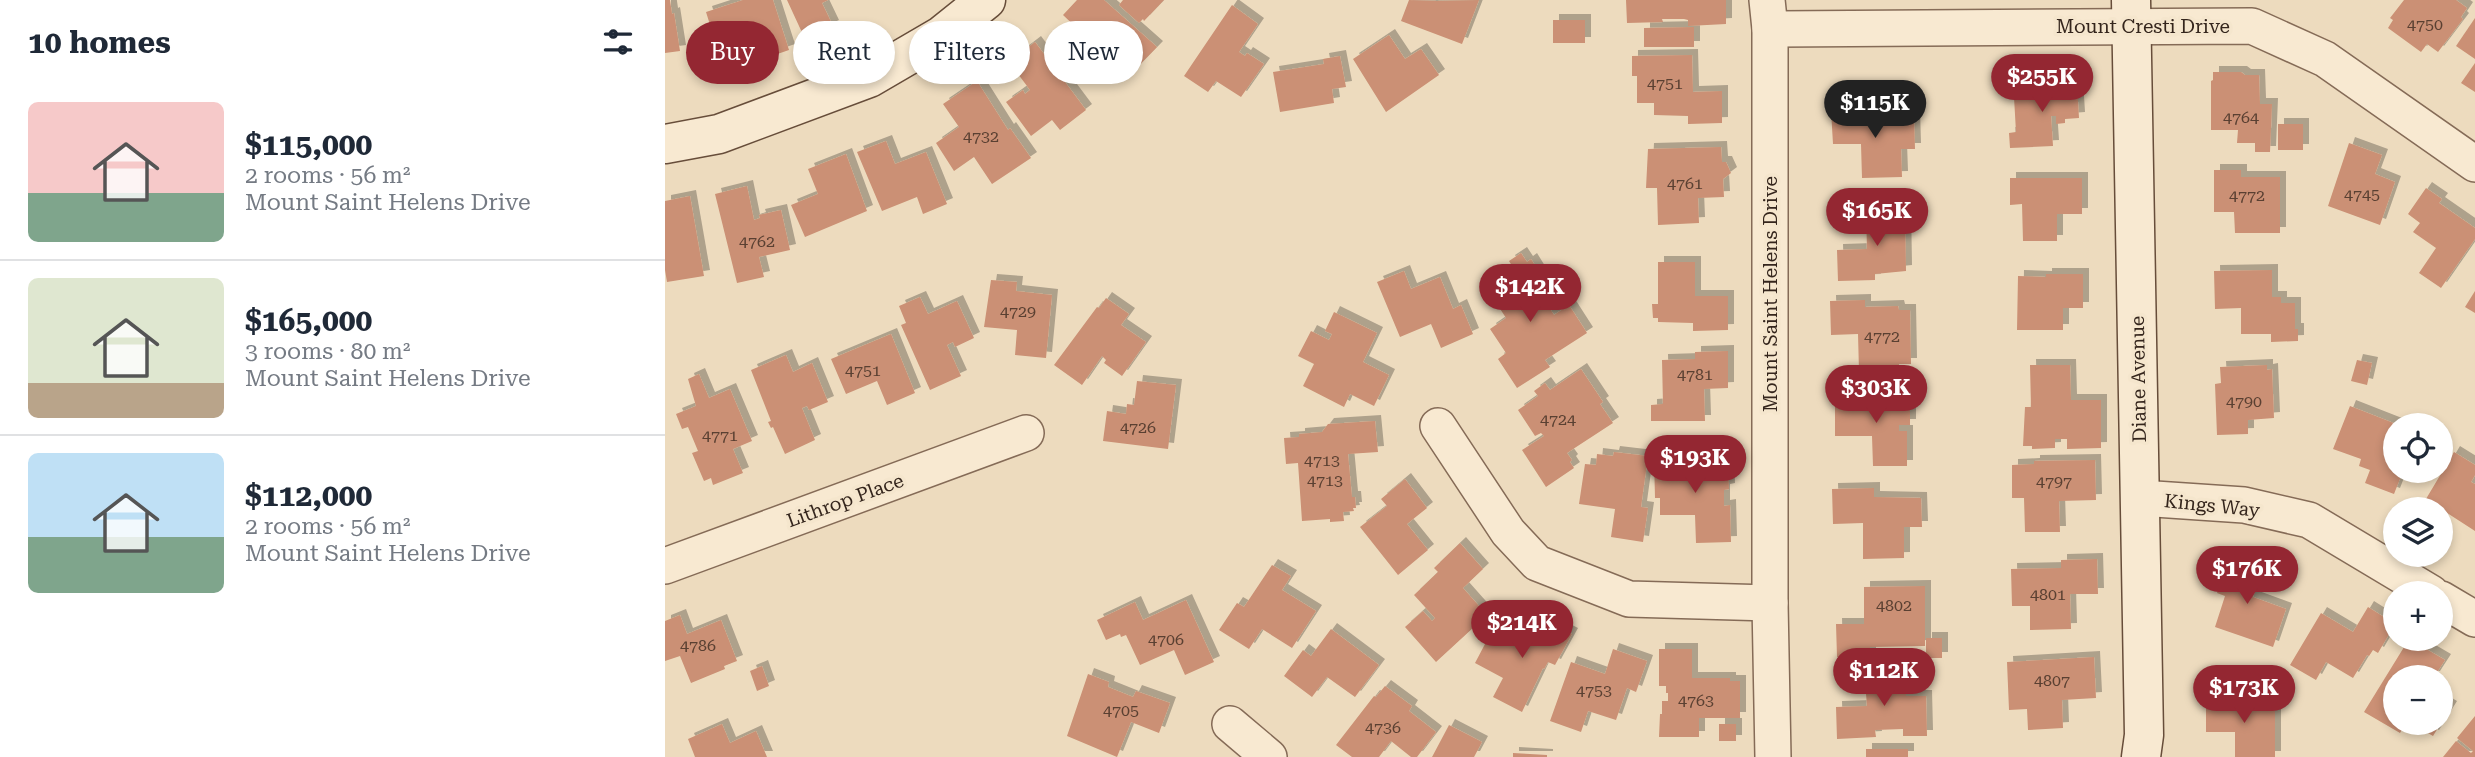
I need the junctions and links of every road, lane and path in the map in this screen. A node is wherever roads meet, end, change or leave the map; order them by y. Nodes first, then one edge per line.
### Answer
1 (986, 0) edge
2 (2131, 13) edge
3 (1768, 14) edge
4 (665, 144) edge
5 (2475, 164) edge
6 (1438, 426) dead end
7 (1026, 433) dead end
8 (2140, 498) junction
9 (665, 566) edge
10 (2411, 581) edge
11 (1770, 603) junction
12 (2453, 606) edge
13 (2475, 619) edge
14 (1230, 724) dead end
15 (1269, 757) edge
16 (1773, 757) edge
17 (2141, 757) edge

1 - 4 street
2 - 3 street, Mount Cresti Drive
2 - 5 street, Mount Cresti Drive
2 - 8 street, Diane Avenue
3 - 11 street, Mount Saint Helens Drive
6 - 11 street
7 - 9 street, Lithrop Place
8 - 10 street, Kings Way
8 - 17 street, Diane Avenue
11 - 16 street, Mount Saint Helens Drive
12 - 13 street
14 - 15 street

